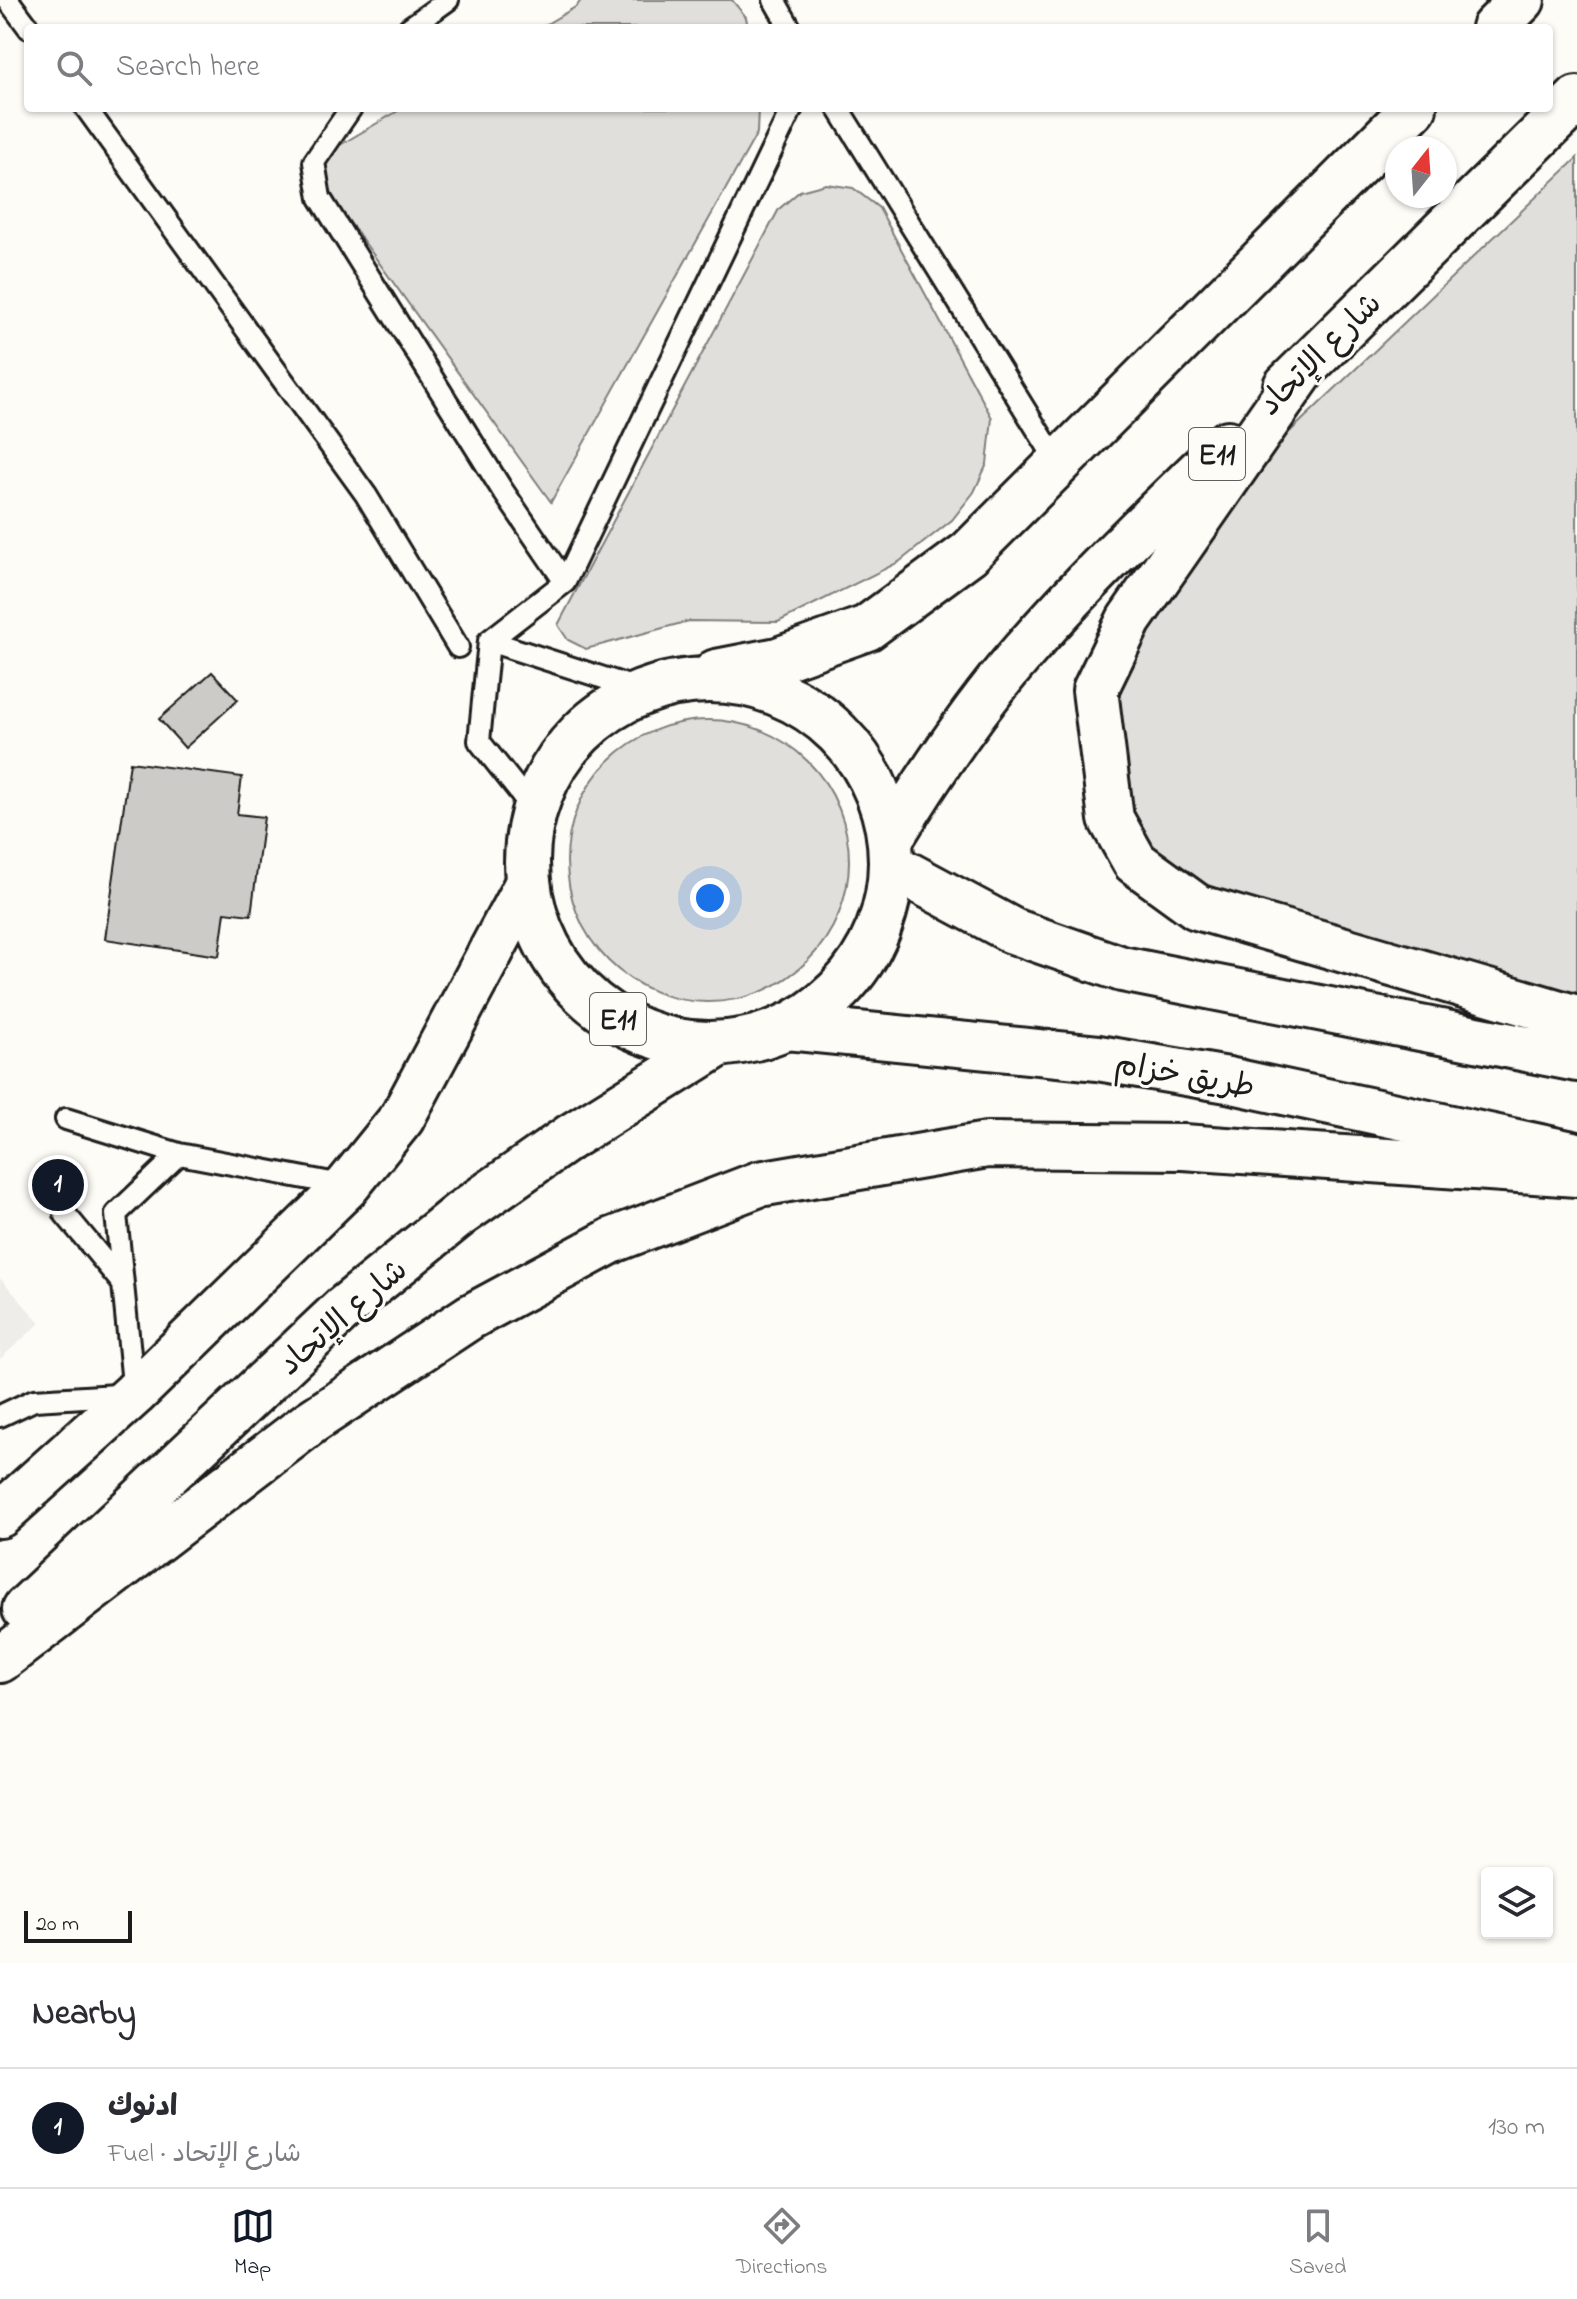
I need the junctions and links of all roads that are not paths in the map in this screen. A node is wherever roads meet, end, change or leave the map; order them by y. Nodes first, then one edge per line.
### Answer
1 (8, 0) edge
2 (448, 0) edge
3 (774, 0) edge
4 (1522, 0) edge
5 (26, 24) edge
6 (415, 24) edge
7 (788, 24) edge
8 (1498, 24) edge
9 (1577, 99) edge
10 (89, 112) edge
11 (348, 112) edge
12 (790, 112) edge
13 (840, 112) edge
14 (1410, 112) edge
15 (1305, 367) junction
16 (1058, 463) junction
17 (565, 582) junction
18 (489, 641) junction
19 (458, 647) dead end
20 (693, 680) junction
21 (644, 691) junction
22 (533, 809) junction
23 (892, 852) junction
24 (527, 884) junction
25 (1577, 1018) edge
26 (787, 1027) junction
27 (719, 1044) junction
28 (1577, 1059) edge
29 (66, 1119) dead end
30 (179, 1154) junction
31 (1577, 1155) edge
32 (1577, 1174) edge
33 (347, 1186) junction
34 (65, 1214) dead end
35 (123, 1284) junction
36 (134, 1394) junction
37 (0, 1416) edge
38 (0, 1515) edge
39 (0, 1632) edge
40 (0, 1660) edge

1 - 5 lane
2 - 6 lane
3 - 7 lane
4 - 8 main road
9 - 15 main road, شارع الإتحاد / E11
10 - 19 lane
11 - 17 lane
12 - 17 lane
13 - 16 lane
14 - 16 main road, E11
15 - 23 main road, شارع الإتحاد / E11
15 - 25 main road
16 - 20 main road, E11
17 - 18 lane
18 - 21 lane
18 - 22 lane
20 - 21 main road, E11
20 - 23 main road, E11
21 - 22 main road, E11
22 - 24 main road, E11
23 - 26 main road, E11
23 - 28 main road
24 - 27 main road, E11
24 - 33 main road, E11
26 - 27 main road, E11
26 - 31 main road, طريق خزام
27 - 39 main road, شارع الإتحاد / E11
29 - 30 lane
30 - 33 lane
30 - 35 lane
32 - 40 main road
33 - 36 main road, E11
34 - 35 lane
35 - 36 lane
36 - 37 lane
36 - 38 main road, E11

